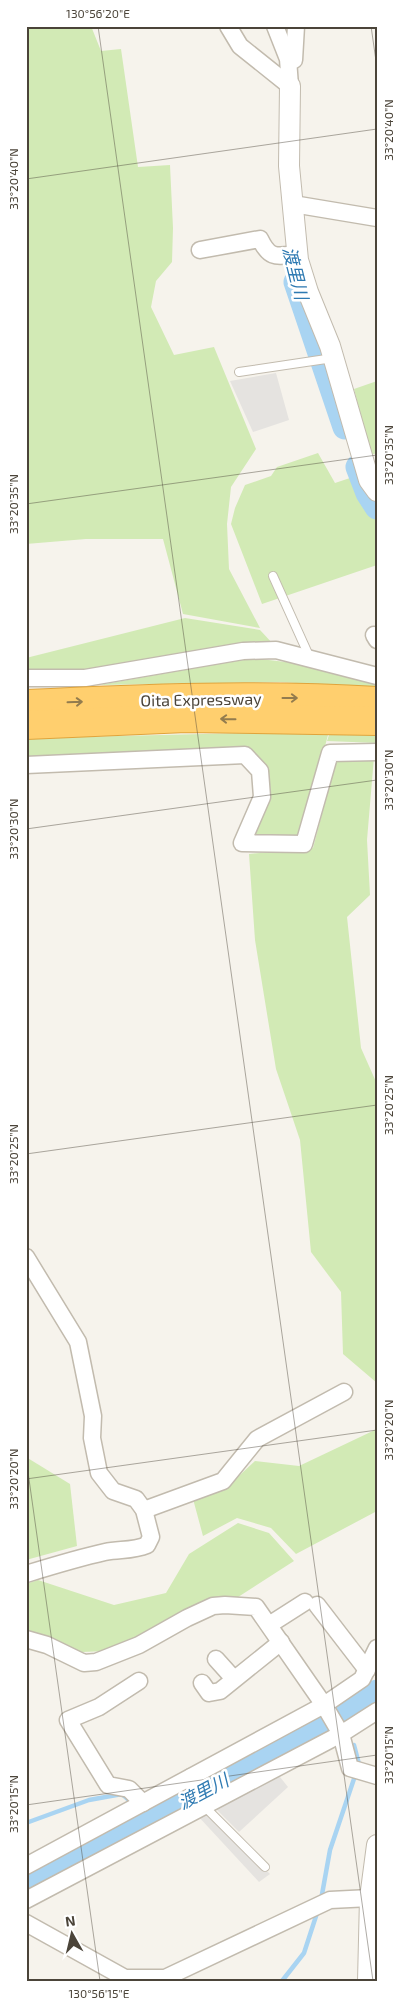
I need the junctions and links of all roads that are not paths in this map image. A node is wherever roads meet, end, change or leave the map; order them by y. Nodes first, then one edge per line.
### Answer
1 (228, 26) edge
2 (276, 26) edge
3 (296, 26) edge
4 (294, 60) dead end
5 (290, 86) junction
6 (293, 204) junction
7 (377, 218) edge
8 (200, 250) dead end
9 (297, 254) junction
10 (333, 358) junction
11 (240, 372) dead end
12 (377, 491) edge
13 (273, 576) dead end
14 (311, 660) junction
15 (377, 676) edge
16 (26, 678) edge
17 (377, 701) edge
18 (26, 704) edge
19 (330, 709) junction
20 (377, 722) edge
21 (26, 725) edge
22 (377, 752) edge
23 (26, 765) edge
24 (26, 1257) edge
25 (344, 1392) dead end
26 (144, 1510) junction
27 (26, 1574) edge
28 (269, 1625) junction
29 (26, 1639) edge
30 (281, 1642) junction
31 (377, 1648) edge
32 (216, 1659) dead end
33 (367, 1670) junction
34 (234, 1679) junction
35 (139, 1681) dead end
36 (202, 1683) dead end
37 (324, 1705) junction
38 (377, 1711) edge
39 (341, 1734) junction
40 (372, 1775) edge
41 (191, 1777) junction
42 (143, 1803) junction
43 (204, 1806) junction
44 (377, 1846) edge
45 (26, 1866) edge
46 (265, 1866) dead end
47 (370, 1898) junction
48 (26, 1900) edge
49 (26, 1923) edge
50 (154, 1979) edge
51 (368, 1981) edge

1 - 5 street
2 - 5 street
3 - 4 street
5 - 6 street
6 - 7 street
6 - 9 street
8 - 9 street
9 - 10 street
10 - 11 lane
10 - 12 street
13 - 14 lane
14 - 15 street
14 - 16 street
17 - 19 highway, Oita Expressway
18 -> 19 highway, Oita Expressway
19 - 20 highway, Oita Expressway
19 -> 21 highway, Oita Expressway
22 - 23 street
24 - 26 street
25 - 26 street
26 - 27 street
28 - 29 street
28 - 30 street
28 - 33 street
30 - 34 street
30 - 37 street
31 - 33 street
32 - 34 street
33 - 37 street
34 - 36 street
35 - 42 street
37 - 39 street
37 - 41 street
38 - 39 street
39 - 40 street
39 - 43 street
41 - 42 street
41 - 43 street
42 - 45 street
43 - 46 lane
43 - 48 street
44 - 47 street
47 - 50 street
47 - 51 street
49 - 50 street

